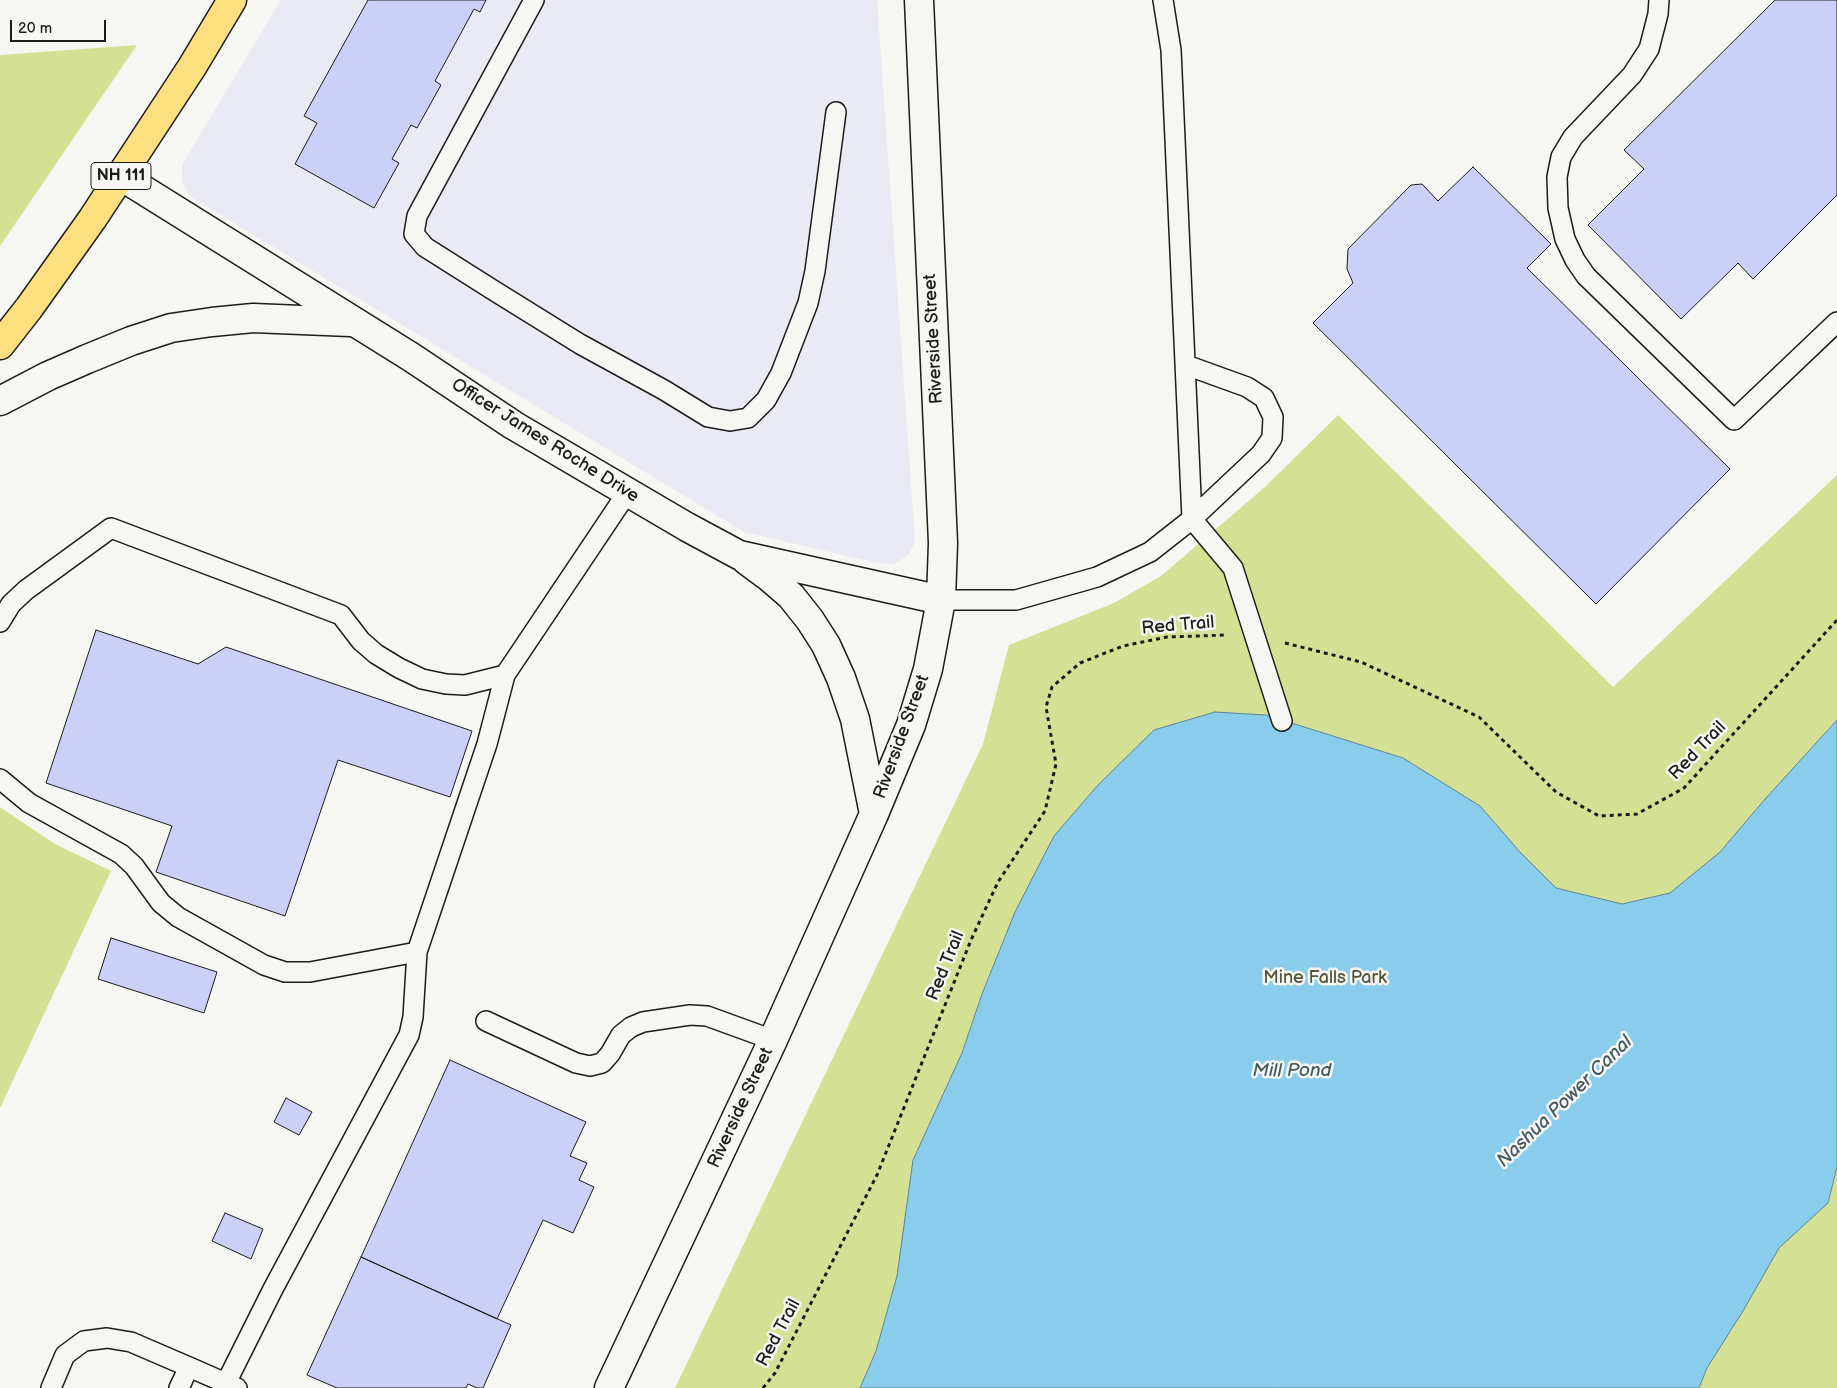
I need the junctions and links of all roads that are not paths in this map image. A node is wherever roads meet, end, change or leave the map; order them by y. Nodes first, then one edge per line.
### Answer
1 (232, 0) edge
2 (534, 0) edge
3 (919, 0) edge
4 (1163, 0) edge
5 (1659, 0) edge
6 (836, 112) dead end
7 (121, 176) junction
8 (353, 322) junction
9 (1837, 322) edge
10 (0, 345) edge
11 (1186, 365) junction
12 (0, 401) edge
13 (627, 493) junction
14 (1192, 519) junction
15 (739, 554) junction
16 (941, 600) junction
17 (0, 622) edge
18 (505, 675) junction
19 (1282, 721) dead end
20 (0, 778) edge
21 (874, 814) junction
22 (417, 952) junction
23 (486, 1021) dead end
24 (773, 1040) junction
25 (189, 1367) junction
26 (232, 1386) edge
27 (51, 1388) edge
28 (179, 1388) edge
29 (609, 1388) edge

1 - 7 main road, NH 111
2 - 6 lane
3 - 16 street, Riverside Street
4 - 11 lane
5 - 9 lane
7 - 8 street, Officer James Roche Drive
7 - 10 main road, NH 111
8 - 12 street, Officer James Roche Drive
8 - 13 street, Officer James Roche Drive
11 - 14 lane
11 - 14 lane
13 - 15 street, Officer James Roche Drive
13 - 18 lane
14 - 16 lane
14 - 19 lane
15 - 16 street, Officer James Roche Drive
15 - 21 street, Officer James Roche Drive
16 - 21 street, Riverside Street
17 - 18 lane
18 - 22 lane
20 - 22 lane
21 - 24 street, Riverside Street
22 - 26 lane
23 - 24 lane
24 - 29 street, Riverside Street
25 - 26 lane
25 - 27 lane
25 - 28 lane

